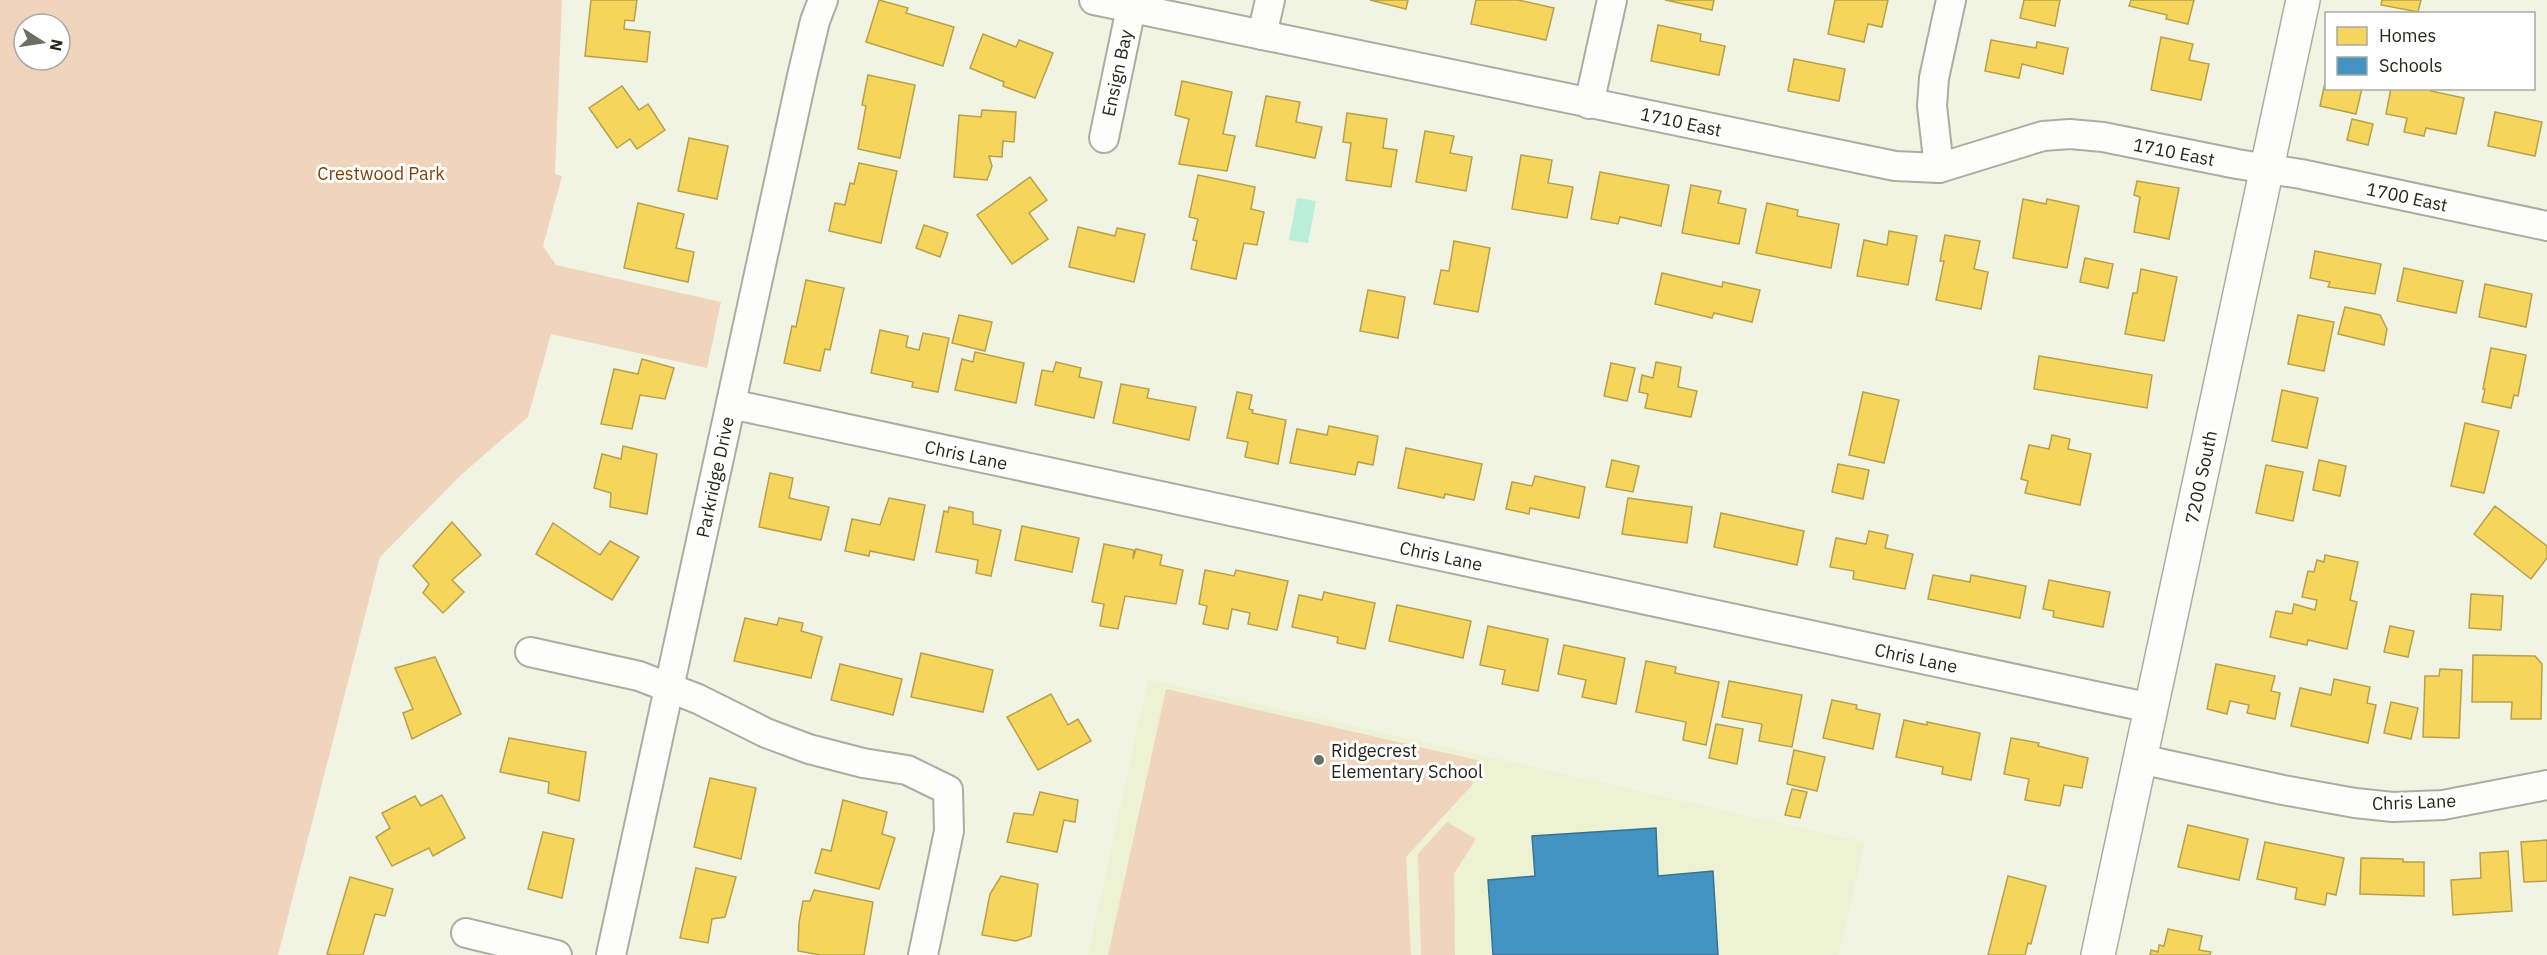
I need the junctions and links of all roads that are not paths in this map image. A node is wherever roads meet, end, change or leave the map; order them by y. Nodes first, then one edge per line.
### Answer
1 (824, 0) edge
2 (1094, 0) edge
3 (1270, 0) edge
4 (1612, 0) edge
5 (1951, 0) edge
6 (2303, 0) edge
7 (1131, 8) junction
8 (1262, 35) junction
9 (1590, 104) junction
10 (1104, 138) dead end
11 (1939, 168) junction
12 (2267, 169) junction
13 (2547, 226) edge
14 (731, 405) junction
15 (530, 652) dead end
16 (669, 689) junction
17 (2151, 708) junction
18 (2140, 759) junction
19 (2547, 786) edge
20 (466, 933) dead end
21 (557, 955) edge
22 (611, 955) edge
23 (923, 955) edge
24 (2098, 955) edge

1 - 14 street, Parkridge Drive
2 - 7 street, 1710 East
3 - 8 street
4 - 9 street
5 - 11 street
6 - 12 street, 7200 South
7 - 8 street, 1710 East
7 - 10 street, Ensign Bay
8 - 9 street, 1710 East
9 - 11 street, 1710 East
11 - 12 street, 1710 East
12 - 13 street, 1700 East
12 - 17 street, 7200 South
14 - 16 street, Parkridge Drive
14 - 17 street, Chris Lane
15 - 16 street
16 - 22 street, Parkridge Drive
16 - 23 street
17 - 18 street, 7200 South
18 - 19 street, Chris Lane
18 - 24 street, 7200 South
20 - 21 street

